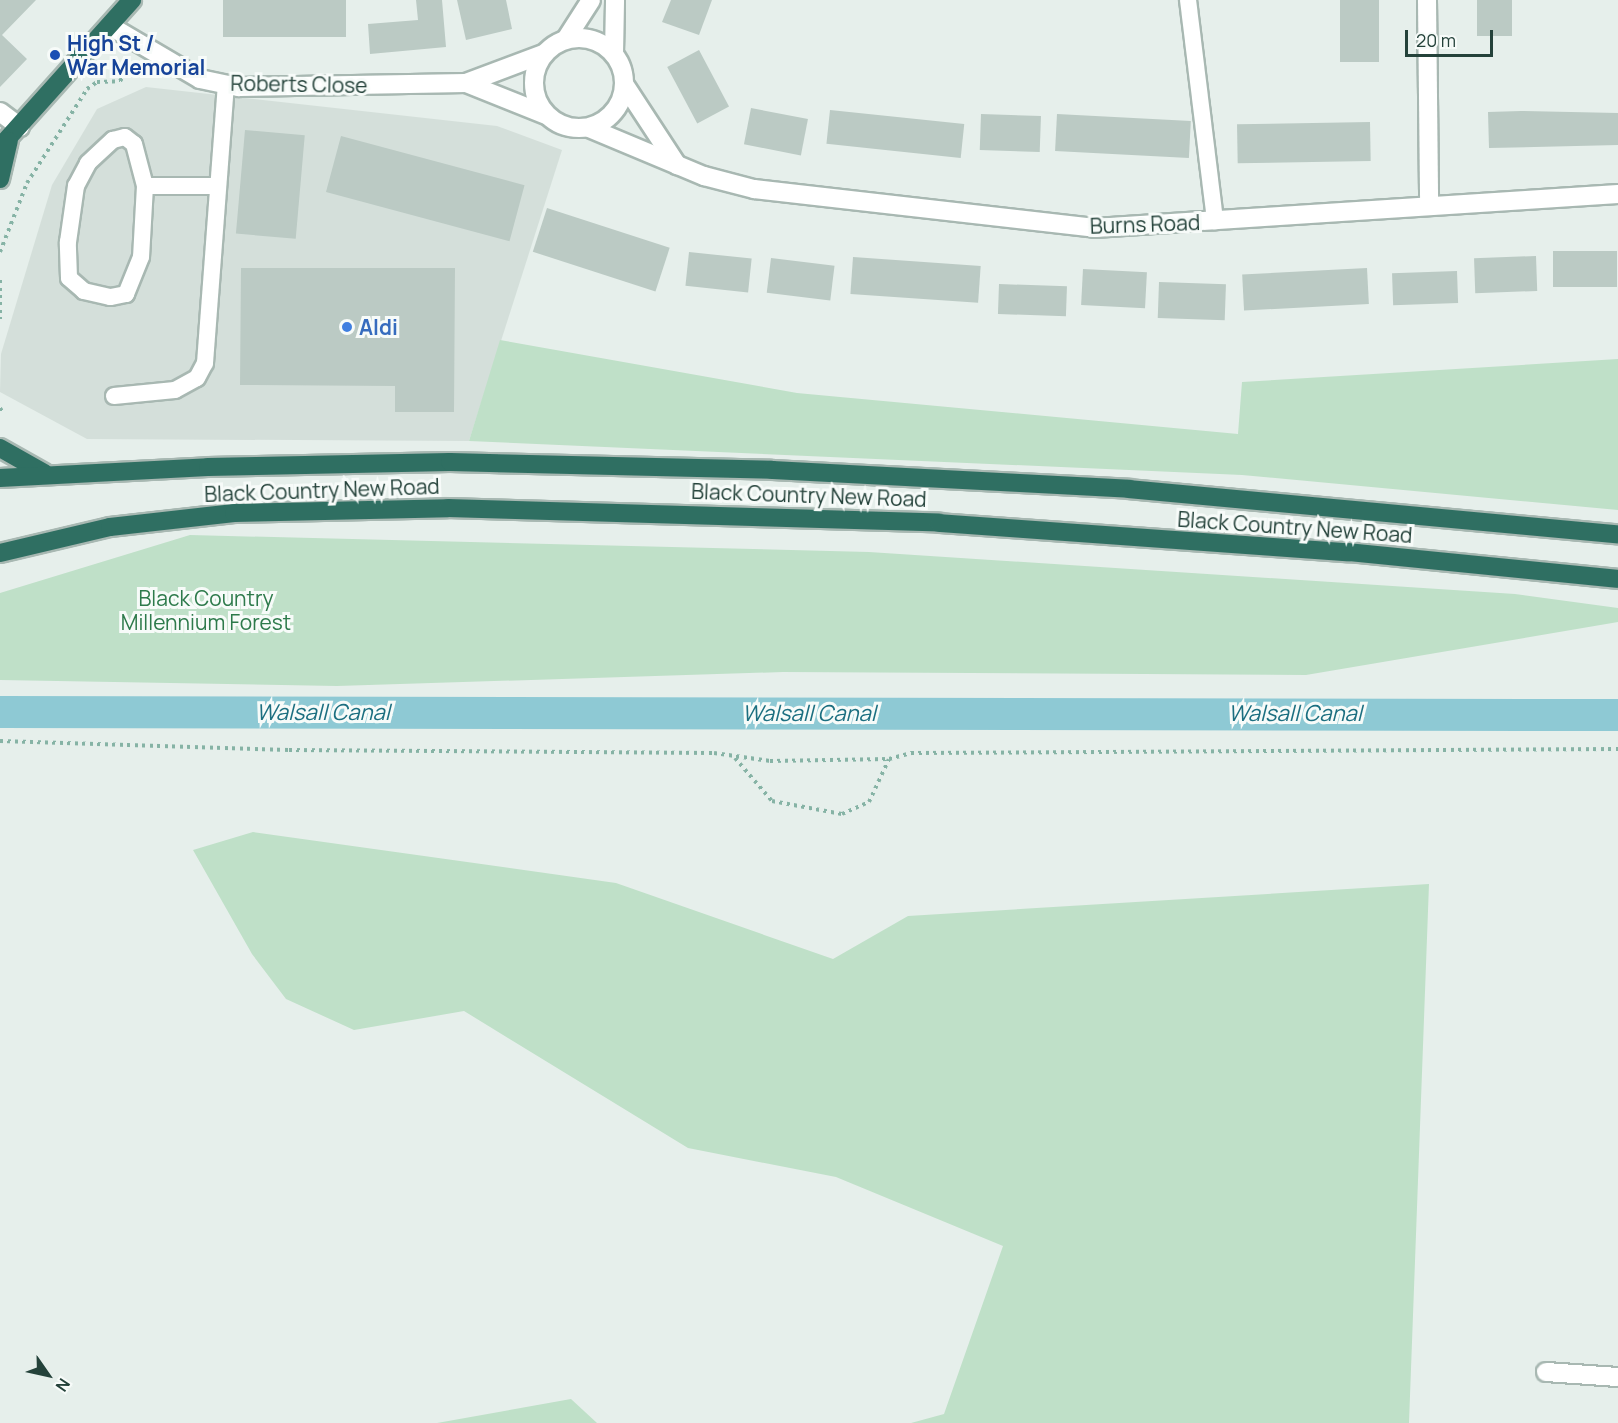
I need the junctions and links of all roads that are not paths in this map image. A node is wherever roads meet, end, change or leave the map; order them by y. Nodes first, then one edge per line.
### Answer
1 (132, 0) edge
2 (591, 0) edge
3 (615, 0) edge
4 (1188, 0) edge
5 (1427, 0) edge
6 (110, 26) junction
7 (566, 39) junction
8 (543, 54) junction
9 (614, 54) junction
10 (466, 83) junction
11 (624, 84) junction
12 (226, 85) junction
13 (0, 112) edge
14 (546, 115) junction
15 (20, 127) junction
16 (589, 128) junction
17 (4, 144) edge
18 (677, 165) junction
19 (0, 179) edge
20 (145, 186) junction
21 (217, 186) junction
22 (1618, 194) edge
23 (1429, 205) junction
24 (1215, 221) junction
25 (114, 396) dead end
26 (0, 448) edge
27 (44, 473) junction
28 (0, 478) edge
29 (1618, 534) edge
30 (0, 553) edge
31 (1618, 579) edge
32 (1546, 1372) dead end
33 (1618, 1377) edge

1 - 6 highway
2 - 7 street
3 - 9 street
4 - 24 lane
5 - 23 street
6 - 12 street, Roberts Close
6 - 15 highway
7 - 8 street
7 - 9 street
8 - 10 street, Roberts Close
8 - 14 street
9 - 11 street
10 - 12 street, Roberts Close
10 - 14 street, Roberts Close
11 - 16 street
11 - 18 street
12 - 21 lane
13 - 15 street
14 - 16 street
15 - 17 highway
16 - 18 street, Burns Road
17 - 19 highway
18 - 24 street, Burns Road
20 - 20 lane
20 - 21 lane
21 - 25 lane
22 - 23 street, Burns Road
23 - 24 street, Burns Road
26 - 27 highway
27 - 28 highway, Black Country New Road
27 - 29 highway, Black Country New Road
30 - 31 highway, Black Country New Road
32 - 33 street

